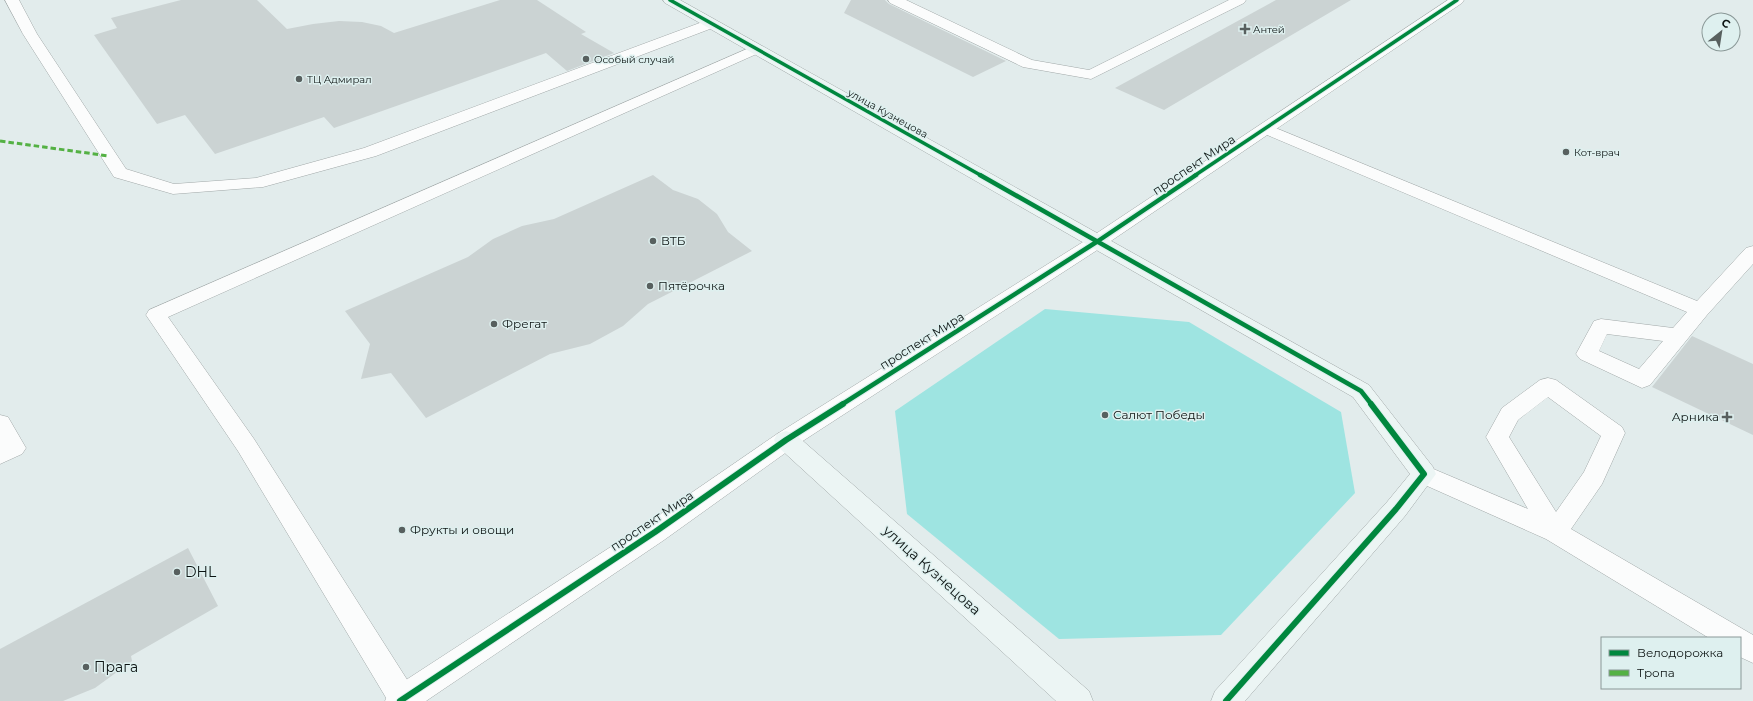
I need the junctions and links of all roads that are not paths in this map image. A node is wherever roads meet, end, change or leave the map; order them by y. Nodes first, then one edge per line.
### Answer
1 (12, 0) edge
2 (670, 0) edge
3 (895, 0) edge
4 (1238, 0) edge
5 (1457, 0) edge
6 (710, 24) junction
7 (756, 49) junction
8 (1266, 129) junction
9 (1098, 241) junction
10 (1753, 252) edge
11 (1700, 310) junction
12 (1678, 336) dead end
13 (0, 422) edge
14 (786, 440) junction
15 (0, 455) edge
16 (1424, 474) junction
17 (1555, 532) junction
18 (1731, 637) edge
19 (1741, 643) edge
20 (1753, 650) edge
21 (402, 700) edge
22 (1078, 701) edge
23 (1226, 701) edge

1 - 6 lane
2 - 6 street, улица Кузнецова
3 - 4 lane
5 - 8 street, проспект Мира
6 - 7 street, улица Кузнецова
7 - 9 street, улица Кузнецова
7 - 21 lane
8 - 9 street, проспект Мира
8 - 11 lane
9 - 14 street, проспект Мира
9 - 16 street, улица Кузнецова
10 - 11 lane
11 - 12 lane
13 - 15 lane
14 - 21 street, проспект Мира
14 - 22 street, улица Кузнецова
16 - 17 lane
16 - 23 street
17 - 17 lane
17 - 18 lane
19 - 20 lane

